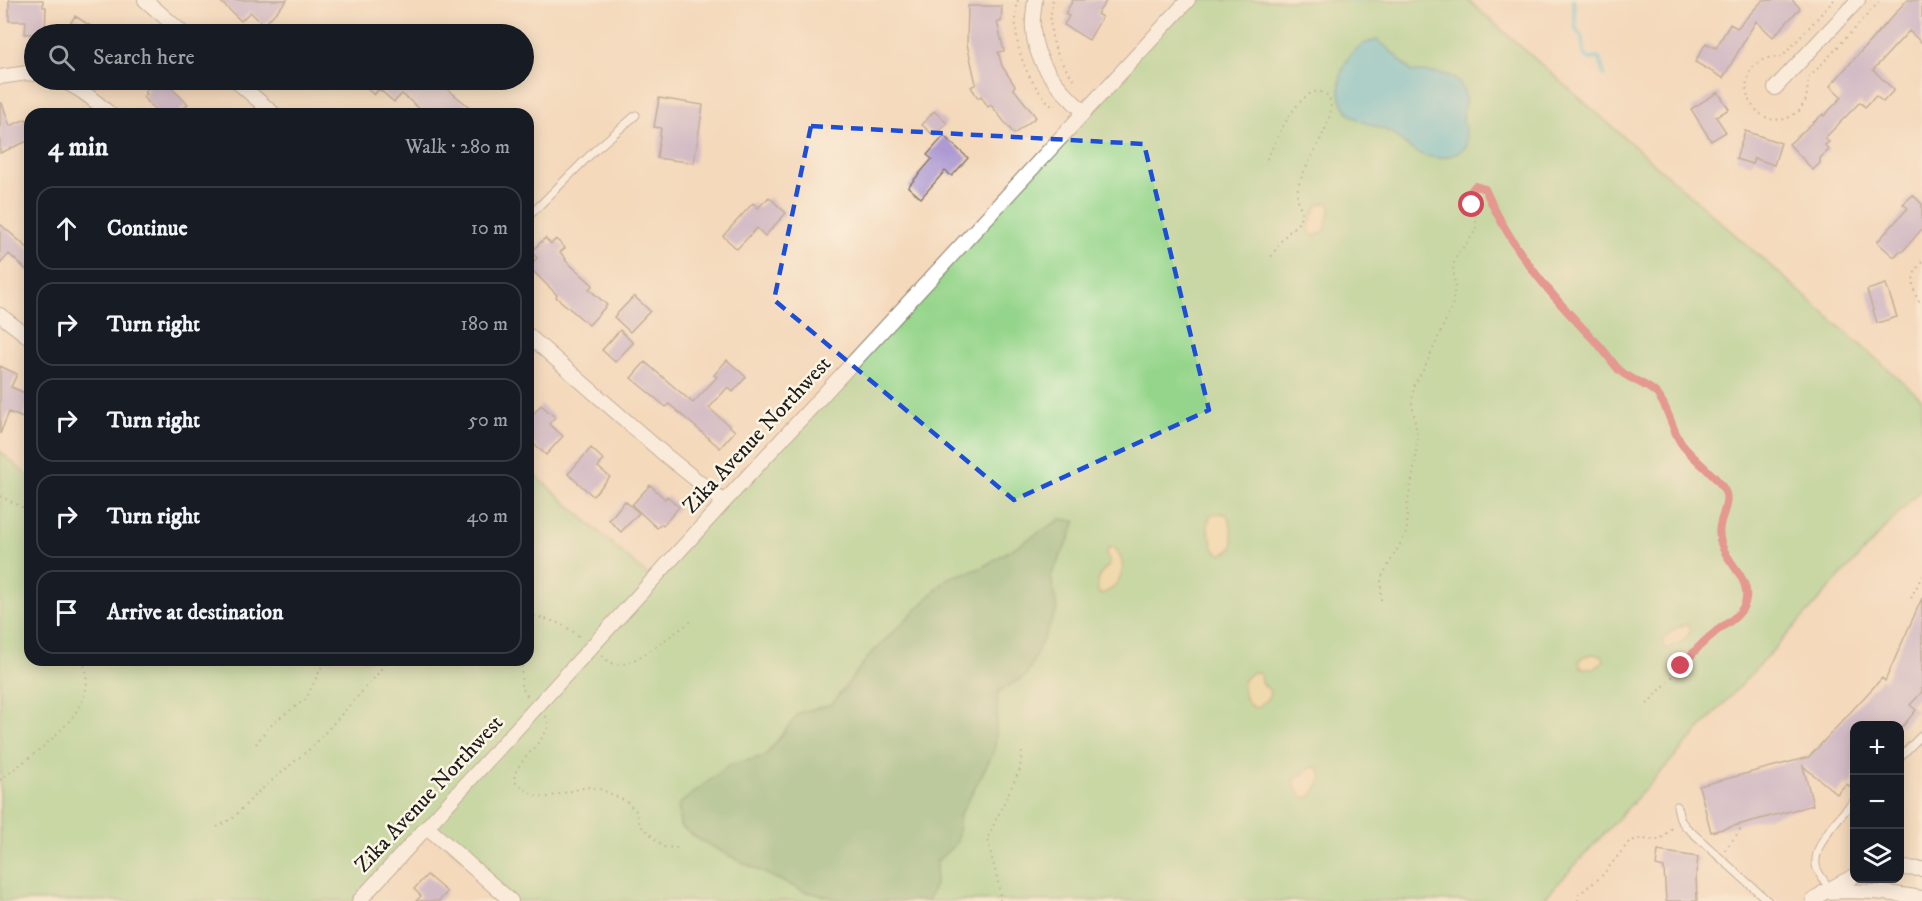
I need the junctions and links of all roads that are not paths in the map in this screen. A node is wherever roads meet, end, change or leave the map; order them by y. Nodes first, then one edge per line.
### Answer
1 (145, 0) edge
2 (1035, 0) edge
3 (1188, 0) edge
4 (1857, 0) edge
5 (173, 24) edge
6 (24, 73) edge
7 (0, 77) edge
8 (1776, 88) dead end
9 (80, 90) edge
10 (246, 90) edge
11 (103, 108) edge
12 (267, 108) edge
13 (1083, 112) junction
14 (636, 115) dead end
15 (534, 212) edge
16 (0, 315) edge
17 (24, 333) edge
18 (534, 340) edge
19 (724, 502) junction
20 (1922, 735) edge
21 (1904, 753) edge
22 (1677, 806) dead end
23 (1850, 806) edge
24 (428, 828) junction
25 (1904, 868) edge
26 (1922, 869) edge
27 (1850, 878) edge
28 (1819, 897) edge
29 (1922, 898) edge
30 (359, 901) edge
31 (511, 901) edge
32 (1768, 901) edge

1 - 5 street
2 - 13 street
3 - 13 street, Zika Avenue Northwest
4 - 8 street
6 - 7 street
9 - 11 street
10 - 12 street
13 - 19 street, Zika Avenue Northwest
14 - 15 lane
16 - 17 street
18 - 19 street
19 - 24 street, Zika Avenue Northwest
20 - 21 lane
22 - 32 lane
23 - 28 lane
24 - 30 street, Zika Avenue Northwest
24 - 31 street
25 - 26 street
27 - 28 street
28 - 29 street

